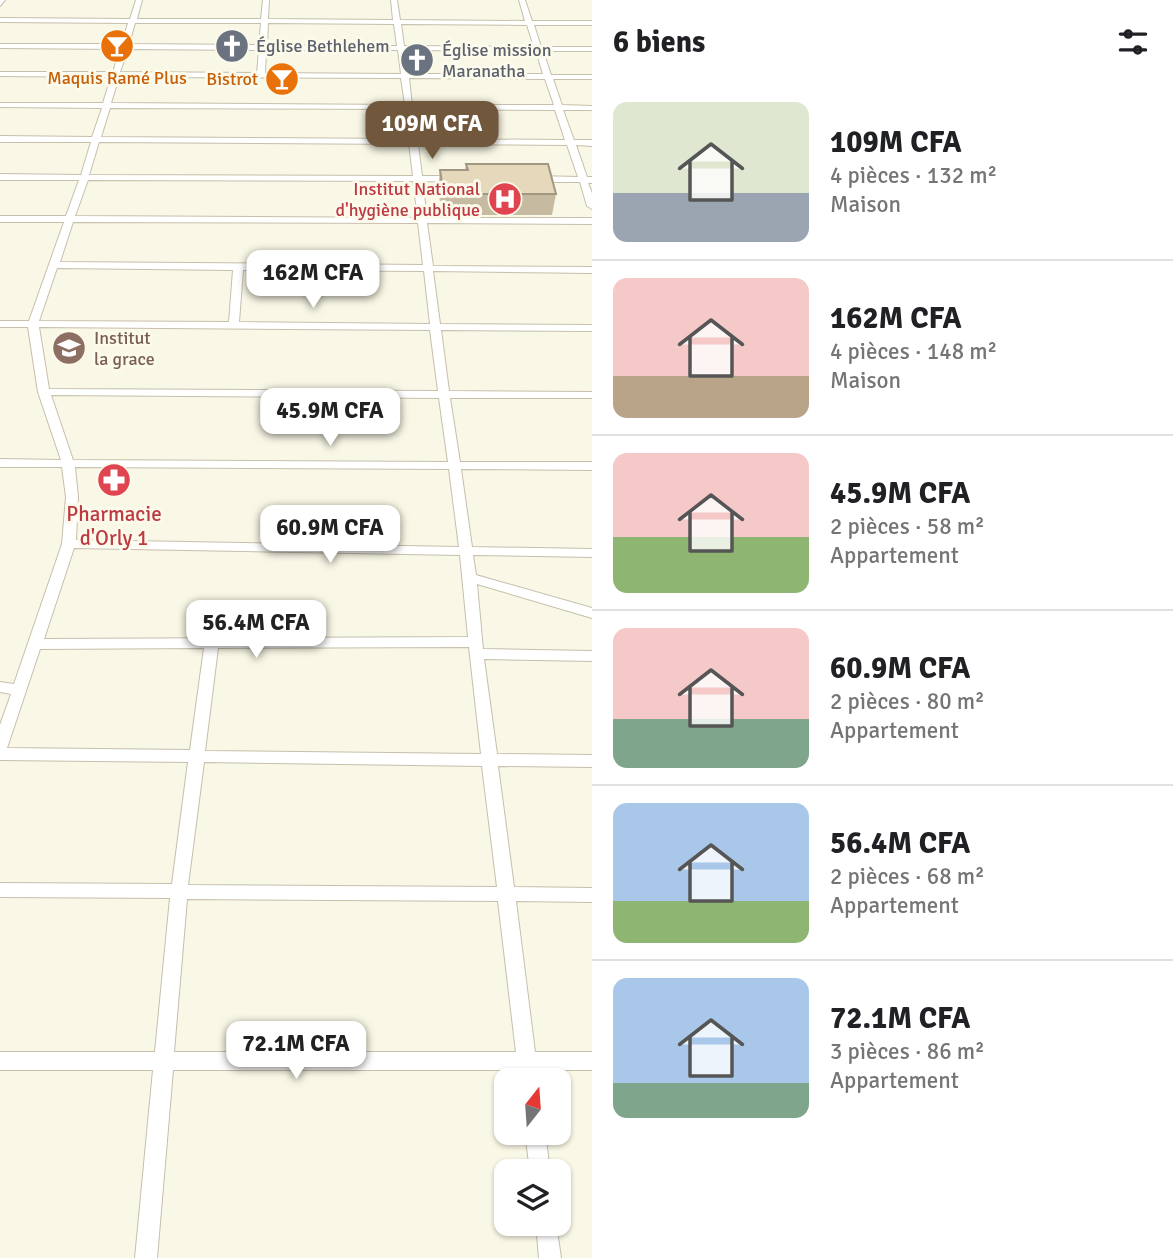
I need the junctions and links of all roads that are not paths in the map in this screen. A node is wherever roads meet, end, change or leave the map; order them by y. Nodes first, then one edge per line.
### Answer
1 (139, 0) edge
2 (266, 0) edge
3 (394, 0) edge
4 (522, 0) edge
5 (0, 20) edge
6 (131, 21) junction
7 (265, 21) junction
8 (397, 22) junction
9 (530, 23) junction
10 (592, 23) edge
11 (0, 46) edge
12 (124, 48) junction
13 (262, 48) junction
14 (400, 48) junction
15 (539, 49) junction
16 (592, 49) edge
17 (0, 74) edge
18 (116, 75) junction
19 (261, 75) junction
20 (405, 76) junction
21 (549, 76) junction
22 (592, 77) edge
23 (0, 105) edge
24 (105, 106) junction
25 (409, 107) junction
26 (559, 108) junction
27 (592, 108) edge
28 (0, 139) edge
29 (96, 140) junction
30 (414, 142) junction
31 (571, 143) junction
32 (592, 143) edge
33 (0, 177) edge
34 (84, 178) junction
35 (419, 179) junction
36 (473, 179) edge
37 (527, 179) edge
38 (587, 180) edge
39 (592, 206) edge
40 (0, 219) edge
41 (70, 219) junction
42 (423, 220) junction
43 (592, 221) edge
44 (55, 265) junction
45 (238, 269) junction
46 (429, 270) junction
47 (592, 270) edge
48 (0, 324) edge
49 (33, 324) junction
50 (234, 325) junction
51 (436, 326) junction
52 (592, 328) edge
53 (44, 392) junction
54 (444, 395) junction
55 (592, 395) edge
56 (68, 462) junction
57 (0, 463) edge
58 (455, 466) junction
59 (592, 466) edge
60 (69, 544) junction
61 (468, 551) junction
62 (592, 553) edge
63 (471, 578) junction
64 (592, 613) edge
65 (212, 643) junction
66 (37, 644) junction
67 (476, 648) junction
68 (592, 656) edge
69 (0, 687) edge
70 (19, 690) junction
71 (0, 747) edge
72 (0, 754) edge
73 (197, 756) junction
74 (489, 759) junction
75 (592, 761) edge
76 (0, 890) edge
77 (179, 892) junction
78 (506, 895) junction
79 (592, 895) edge
80 (0, 1060) edge
81 (164, 1061) junction
82 (592, 1061) edge
83 (527, 1068) edge
84 (541, 1068) edge
85 (494, 1069) edge
86 (547, 1236) edge
87 (146, 1258) edge
88 (550, 1258) edge

1 - 6 street
2 - 7 street
3 - 8 street
4 - 9 street
5 - 6 street
6 - 7 street
6 - 12 street
7 - 8 street
7 - 13 street
8 - 9 street
8 - 14 street
9 - 10 street
9 - 15 street
11 - 12 street
12 - 13 street
12 - 18 street
13 - 14 street
13 - 19 street
14 - 15 street
14 - 20 street
15 - 16 street
15 - 21 street
17 - 18 street
18 - 19 street
18 - 24 street
19 - 20 street
20 - 21 street
20 - 25 street
21 - 22 street
21 - 26 street
23 - 24 street
24 - 25 street
24 - 29 street
25 - 26 street
25 - 30 street
26 - 27 street
26 - 31 street
28 - 29 street
29 - 30 street
29 - 34 street
30 - 31 street
30 - 35 street
31 - 32 street
31 - 38 street
33 - 34 street
34 - 35 street
34 - 41 street
35 - 36 street
35 - 42 street
37 - 38 street
38 - 39 street
40 - 41 street
41 - 42 street
41 - 44 street
42 - 43 street
42 - 46 street
44 - 45 street
44 - 49 street
45 - 46 street
45 - 50 street
46 - 47 street
46 - 51 street
48 - 49 street
49 - 50 street
49 - 53 street
50 - 51 street
51 - 52 street
51 - 54 street
53 - 54 street
53 - 56 street
54 - 55 street
54 - 58 street
56 - 57 street
56 - 58 street
56 - 60 street
58 - 59 street
58 - 61 street
60 - 61 street
60 - 66 street
61 - 62 street
61 - 63 street
63 - 64 street
63 - 67 street
65 - 66 street
65 - 67 street
65 - 73 street
66 - 70 street
67 - 68 street
67 - 74 street
69 - 70 street
70 - 71 street
72 - 73 street
73 - 74 street
73 - 77 street
74 - 75 street
74 - 78 street
76 - 77 street
77 - 78 street
77 - 81 street
78 - 79 street
78 - 83 street
80 - 81 street
81 - 85 street
81 - 87 street
82 - 84 street
86 - 88 street

